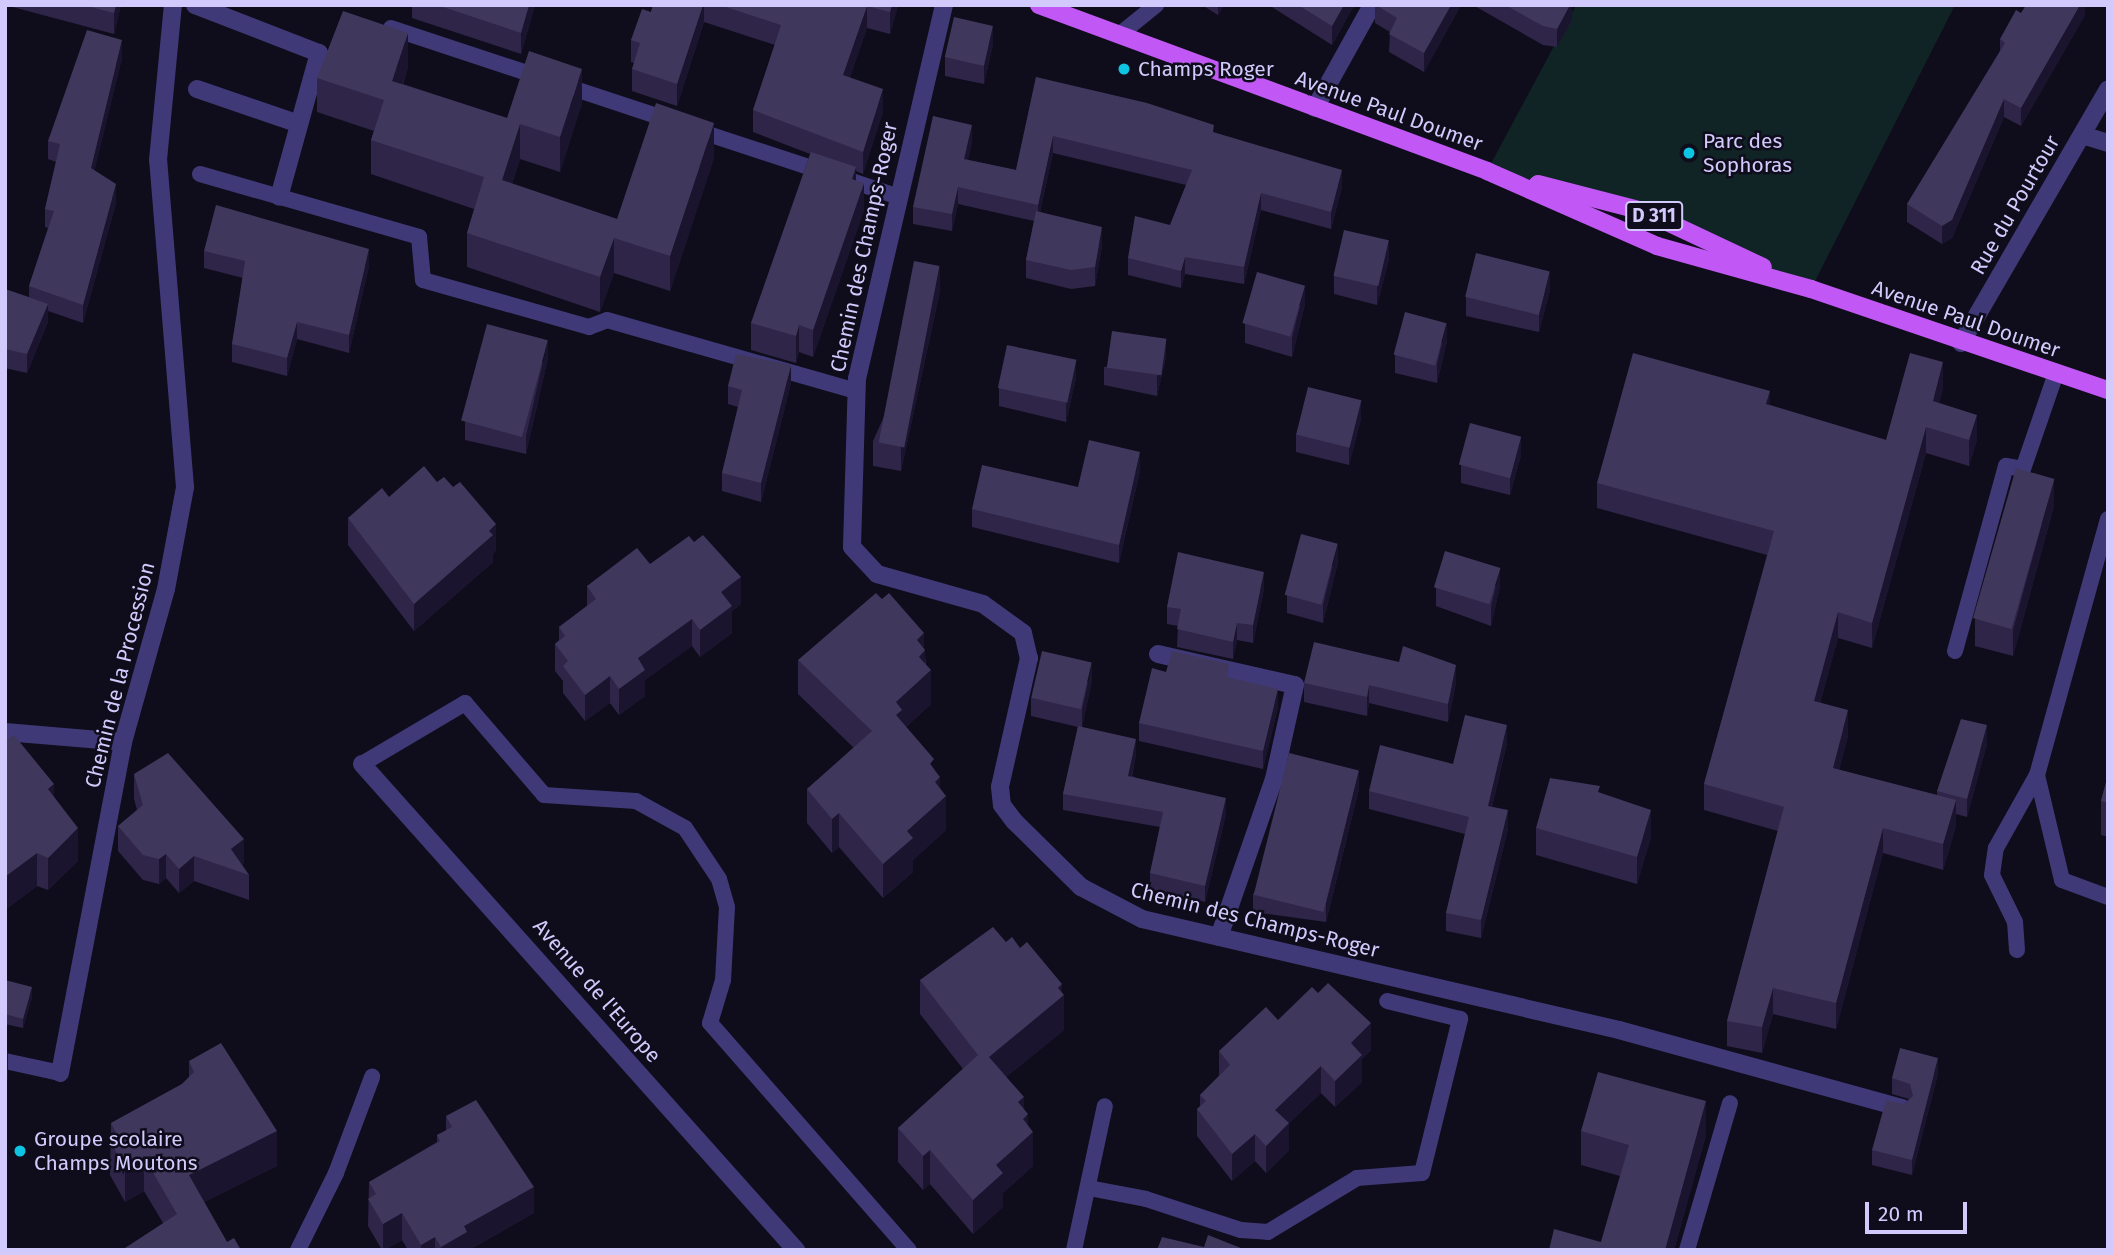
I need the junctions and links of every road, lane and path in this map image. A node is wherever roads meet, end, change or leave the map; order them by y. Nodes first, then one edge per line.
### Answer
1 (173, 5) edge
2 (195, 5) edge
3 (944, 5) edge
4 (1039, 5) edge
5 (1156, 5) edge
6 (1372, 5) edge
7 (373, 23) edge
8 (1119, 35) junction
9 (197, 89) dead end
10 (2108, 89) edge
11 (1315, 108) junction
12 (299, 124) junction
13 (2082, 135) junction
14 (2108, 144) edge
15 (1487, 171) junction
16 (200, 174) dead end
17 (896, 196) junction
18 (279, 197) junction
19 (1811, 289) junction
20 (1961, 343) junction
21 (2056, 373) junction
22 (2108, 390) edge
23 (856, 391) junction
24 (2108, 519) edge
25 (1955, 651) dead end
26 (1158, 654) dead end
27 (5, 732) edge
28 (123, 742) junction
29 (362, 764) joint
30 (2037, 775) junction
31 (2108, 897) edge
32 (1219, 937) junction
33 (2017, 950) dead end
34 (1387, 1000) dead end
35 (5, 1061) edge
36 (60, 1073) joint
37 (372, 1077) dead end
38 (1730, 1103) dead end
39 (1105, 1106) dead end
40 (1902, 1108) edge
41 (1089, 1188) junction
42 (298, 1250) edge
43 (796, 1250) edge
44 (909, 1250) edge
45 (1074, 1250) edge
46 (1687, 1250) edge

1 - 28 street, Chemin de la Procession
2 - 12 street
3 - 17 street, Chemin des Champs-Roger
4 - 8 main road, Avenue Paul Doumer / D 311
5 - 8 lane
6 - 11 street
7 - 17 lane
8 - 11 main road, Avenue Paul Doumer / D 311
9 - 12 street
10 - 13 street, Rue du Pourtour
11 - 15 main road, Avenue Paul Doumer / D 311
12 - 18 street
13 - 14 street
13 - 20 street, Rue du Pourtour
15 - 19 main road, Avenue Paul Doumer / D 311
15 - 19 main road, Avenue Paul Doumer / D 311
16 - 18 lane
17 - 23 street, Chemin des Champs-Roger
18 - 23 lane
19 - 20 main road, Avenue Paul Doumer / D 311
20 - 21 main road, Avenue Paul Doumer / D 311
21 - 22 main road, Avenue Paul Doumer / D 311
21 - 25 lane
23 - 32 street, Chemin des Champs-Roger
24 - 30 lane
26 - 32 street
27 - 28 street
28 - 36 street, Chemin de la Procession
29 - 43 street, Avenue de l'Europe
29 - 44 lane
30 - 31 lane
30 - 33 lane
32 - 40 street, Chemin des Champs-Roger
34 - 41 lane
35 - 36 lane
37 - 42 lane
38 - 46 lane
39 - 41 lane
41 - 45 lane

